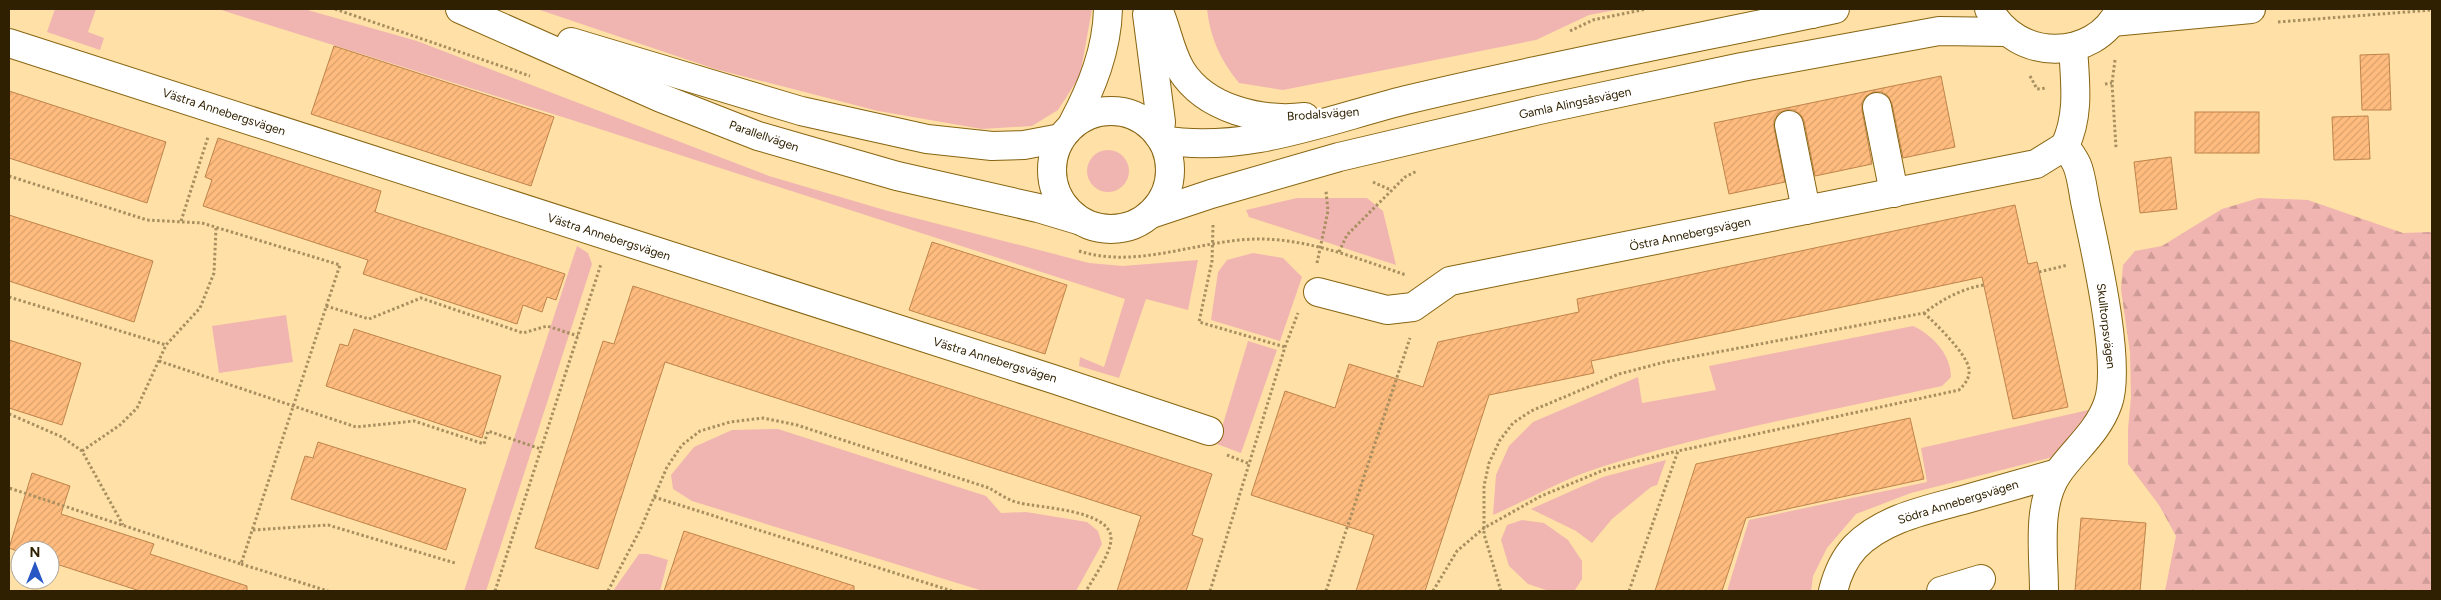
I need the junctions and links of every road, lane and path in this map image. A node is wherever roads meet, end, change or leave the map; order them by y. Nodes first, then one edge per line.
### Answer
1 (1108, 9) edge
2 (1146, 9) edge
3 (1158, 9) edge
4 (1989, 9) edge
5 (2251, 9) edge
6 (462, 10) edge
7 (1824, 10) edge
8 (2116, 15) edge
9 (2007, 32) junction
10 (9, 43) edge
11 (2073, 47) junction
12 (2028, 73) dead end
13 (2075, 86) junction
14 (1878, 107) dead end
15 (217, 110) junction
16 (1366, 111) junction
17 (1788, 125) dead end
18 (1067, 131) junction
19 (1161, 138) junction
20 (2065, 146) junction
21 (1422, 169) dead end
22 (9, 176) edge
23 (1326, 190) dead end
24 (1894, 193) junction
25 (1806, 210) junction
26 (1151, 214) junction
27 (1078, 220) junction
28 (181, 221) junction
29 (1213, 223) dead end
30 (216, 228) junction
31 (610, 237) junction
32 (1213, 244) junction
33 (1321, 248) junction
34 (1338, 252) junction
35 (1984, 285) dead end
36 (1442, 287) junction
37 (1311, 290) junction
38 (9, 297) edge
39 (326, 306) junction
40 (1413, 307) junction
41 (1924, 312) junction
42 (578, 336) junction
43 (166, 345) junction
44 (1285, 347) junction
45 (159, 361) junction
46 (293, 407) junction
47 (9, 414) edge
48 (1209, 431) dead end
49 (541, 449) junction
50 (82, 451) junction
51 (1678, 451) junction
52 (1225, 454) dead end
53 (1250, 464) junction
54 (2058, 473) junction
55 (9, 488) edge
56 (654, 497) junction
57 (124, 525) junction
58 (1484, 528) junction
59 (253, 530) junction
60 (455, 563) dead end
61 (242, 564) junction
62 (1981, 579) dead end
63 (328, 591) edge
64 (495, 591) edge
65 (608, 591) edge
66 (952, 591) edge
67 (1086, 591) edge
68 (1210, 591) edge
69 (1326, 591) edge
70 (1433, 591) edge
71 (1501, 591) edge
72 (1629, 591) edge
73 (1833, 591) edge
74 (1941, 591) edge
75 (2044, 591) edge

1 - 18 street
2 - 19 street
3 - 16 street, Brodalsvägen
4 - 9 street
5 - 8 street
6 - 18 street, Parallellvägen
6 - 27 street, Parallellvägen
7 - 16 street
8 - 11 street
9 - 11 street
9 - 26 street, Gamla Alingsåsvägen
10 - 15 street, Västra Annebergsvägen
11 - 13 street
12 - 13 path
13 - 20 street
14 - 24 street
15 - 28 path
15 - 31 street, Västra Annebergsvägen
16 - 19 street
17 - 25 street
18 - 19 street
18 - 27 street
19 - 26 street
20 - 24 street, Östra Annebergsvägen
20 - 54 street, Skulltorpsvägen
21 - 34 path
22 - 28 path
23 - 33 path
24 - 25 street, Östra Annebergsvägen
25 - 36 street, Östra Annebergsvägen
26 - 27 street
28 - 30 path
29 - 32 path
30 - 39 path
30 - 43 path
31 - 42 path
31 - 48 street, Västra Annebergsvägen
32 - 33 path
32 - 44 path
33 - 34 path
33 - 37 path
34 - 36 path
35 - 41 path
36 - 40 street, Östra Annebergsvägen
37 - 40 street, Östra Annebergsvägen
37 - 44 path
38 - 43 path
39 - 42 path
39 - 46 path
40 - 69 path
41 - 51 path
41 - 58 path
42 - 49 path
43 - 45 path
44 - 53 path
45 - 46 path
45 - 50 path
46 - 49 path
46 - 59 path
47 - 50 path
49 - 64 path
50 - 57 path
51 - 58 path
51 - 72 path
52 - 53 path
53 - 68 path
54 - 73 street, Södra Annebergsvägen
54 - 75 street, Skulltorpsvägen
55 - 57 path
56 - 65 path
56 - 66 path
56 - 67 path
57 - 61 path
58 - 70 path
58 - 71 path
59 - 60 path
59 - 61 path
61 - 63 path
62 - 74 street

